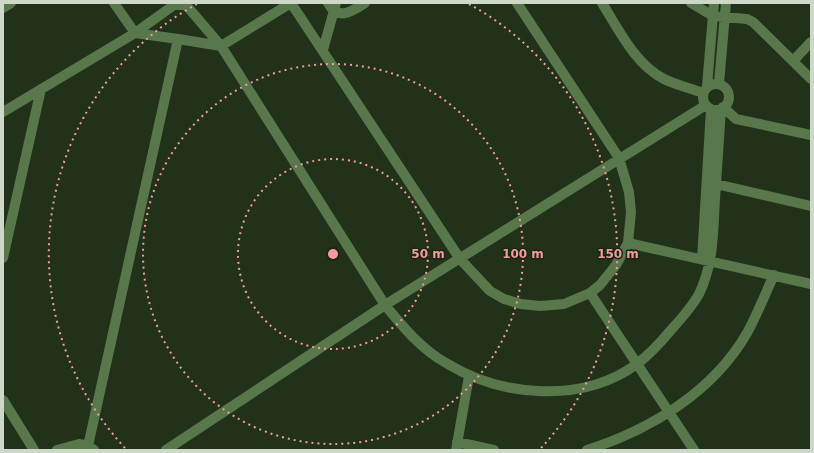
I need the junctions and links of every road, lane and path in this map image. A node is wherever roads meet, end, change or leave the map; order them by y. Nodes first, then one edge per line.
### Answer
1 (11, 3) edge
2 (114, 3) edge
3 (291, 3) edge
4 (328, 3) edge
5 (364, 3) edge
6 (517, 3) edge
7 (602, 3) edge
8 (691, 3) edge
9 (714, 3) edge
10 (726, 3) edge
11 (3, 8) edge
12 (335, 8) edge
13 (713, 16) junction
14 (724, 17) junction
15 (135, 33) junction
16 (178, 39) junction
17 (811, 42) edge
18 (221, 46) junction
19 (323, 50) junction
20 (793, 61) junction
21 (811, 79) edge
22 (719, 83) junction
23 (41, 89) junction
24 (705, 89) junction
25 (715, 108) junction
26 (3, 112) edge
27 (811, 134) edge
28 (619, 158) junction
29 (716, 184) junction
30 (811, 206) edge
31 (628, 244) junction
32 (3, 258) edge
33 (460, 259) junction
34 (707, 260) junction
35 (774, 275) junction
36 (811, 284) edge
37 (590, 293) junction
38 (385, 305) junction
39 (637, 364) junction
40 (469, 376) junction
41 (3, 400) edge
42 (669, 413) junction
43 (456, 446) edge
44 (91, 448) edge
45 (34, 450) edge
46 (57, 450) edge
47 (166, 450) edge
48 (494, 450) edge
49 (587, 450) edge
50 (694, 450) edge

1 - 11 street
2 - 15 street
3 - 18 street
3 - 19 street
4 - 12 street
5 - 12 street
6 - 28 street
7 - 24 street
8 - 13 street
9 - 13 street
10 - 14 street
12 - 19 street
13 - 14 street
13 - 24 street
14 - 20 street
14 - 22 street
15 - 16 street
15 - 18 street
15 - 23 street
16 - 18 street
16 - 44 street
17 - 20 street
18 - 38 street
19 - 33 street
20 - 21 street
22 - 24 street
22 - 25 street
23 - 26 street
23 - 32 street
24 - 25 street
25 - 27 street
25 - 28 street
25 - 29 street
25 - 34 street
28 - 31 street
28 - 33 street
29 - 30 street
29 - 34 street
31 - 34 street
31 - 37 street
33 - 37 street
33 - 38 street
34 - 35 street
34 - 39 street
35 - 36 street
35 - 42 street
37 - 39 street
38 - 40 street
38 - 47 street
39 - 40 street
39 - 42 street
40 - 43 street
41 - 45 street
42 - 49 street
42 - 50 street
43 - 48 street
44 - 46 street

